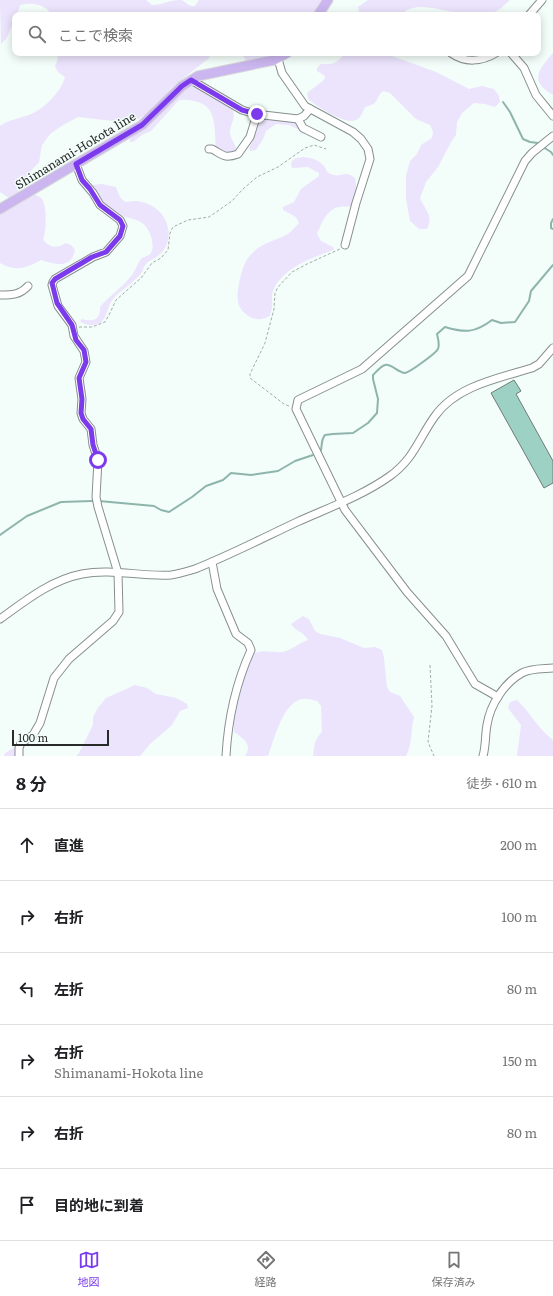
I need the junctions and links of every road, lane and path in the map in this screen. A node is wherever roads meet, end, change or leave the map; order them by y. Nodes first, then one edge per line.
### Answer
1 (328, 0) edge
2 (542, 0) edge
3 (320, 12) edge
4 (532, 12) edge
5 (282, 56) edge
6 (457, 56) edge
7 (490, 56) edge
8 (514, 56) edge
9 (278, 59) junction
10 (191, 80) junction
11 (310, 109) junction
12 (257, 114) junction
13 (553, 116) edge
14 (298, 119) junction
15 (553, 136) edge
16 (321, 137) dead end
17 (209, 149) dead end
18 (326, 149) dead end
19 (76, 164) junction
20 (0, 209) edge
21 (345, 245) joint
22 (28, 286) dead end
23 (0, 295) edge
24 (73, 330) junction
25 (553, 348) edge
26 (296, 409) junction
27 (341, 502) junction
28 (212, 562) junction
29 (118, 573) junction
30 (0, 619) edge
31 (430, 665) dead end
32 (553, 668) edge
33 (498, 697) junction
34 (19, 756) edge
35 (226, 756) edge
36 (434, 756) edge
37 (483, 756) edge

1 - 3 main road
2 - 4 street
5 - 9 main road, Shimanami-Hokota line
6 - 7 street
8 - 13 street
9 - 10 main road, Shimanami-Hokota line
9 - 11 street
10 - 12 street
10 - 19 main road, Shimanami-Hokota line
11 - 14 street
11 - 21 street
12 - 14 street
12 - 17 street
14 - 16 street
15 - 26 street
18 - 24 path
19 - 20 main road, Shimanami-Hokota line
19 - 24 street
21 - 26 path
22 - 23 street
24 - 29 street
25 - 27 street
26 - 27 street
27 - 28 street
27 - 33 street
28 - 29 street
28 - 35 street
29 - 30 street
29 - 34 street
31 - 36 path
32 - 33 street
33 - 37 street

